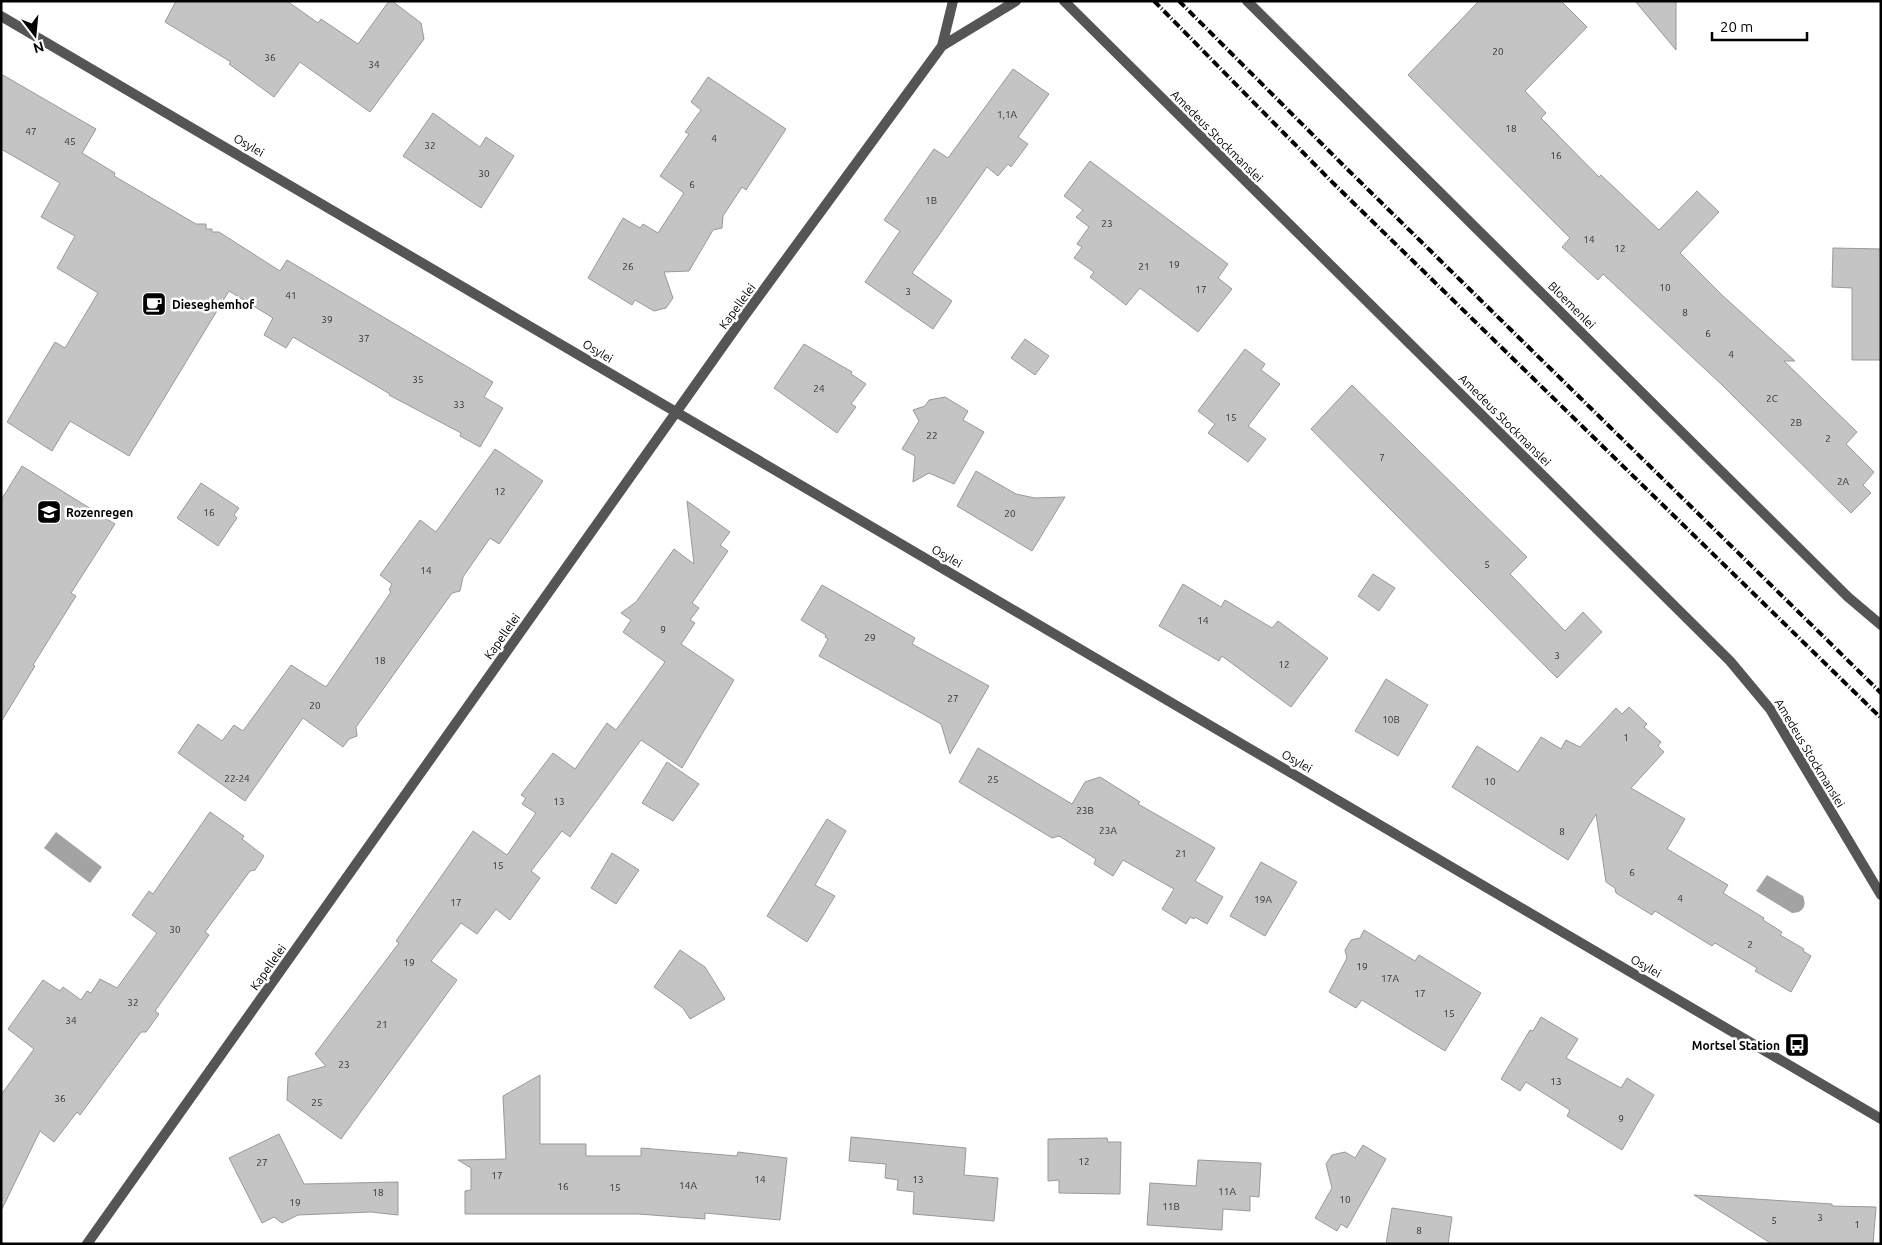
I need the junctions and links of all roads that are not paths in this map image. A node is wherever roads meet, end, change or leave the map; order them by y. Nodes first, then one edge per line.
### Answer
1 (953, 1) edge
2 (1016, 1) edge
3 (1064, 1) edge
4 (1247, 1) edge
5 (1, 16) edge
6 (942, 46) junction
7 (676, 411) junction
8 (1881, 625) edge
9 (1881, 895) edge
10 (1881, 1119) edge
11 (87, 1244) edge

1 - 6 street, Kapellelei
2 - 6 street, Kapellelei
3 - 9 street, Amedeus Stockmanslei
4 - 8 street, Bloemenlei
5 - 7 street, Osylei
6 - 7 street, Kapellelei
7 - 10 street, Osylei
7 - 11 street, Kapellelei

